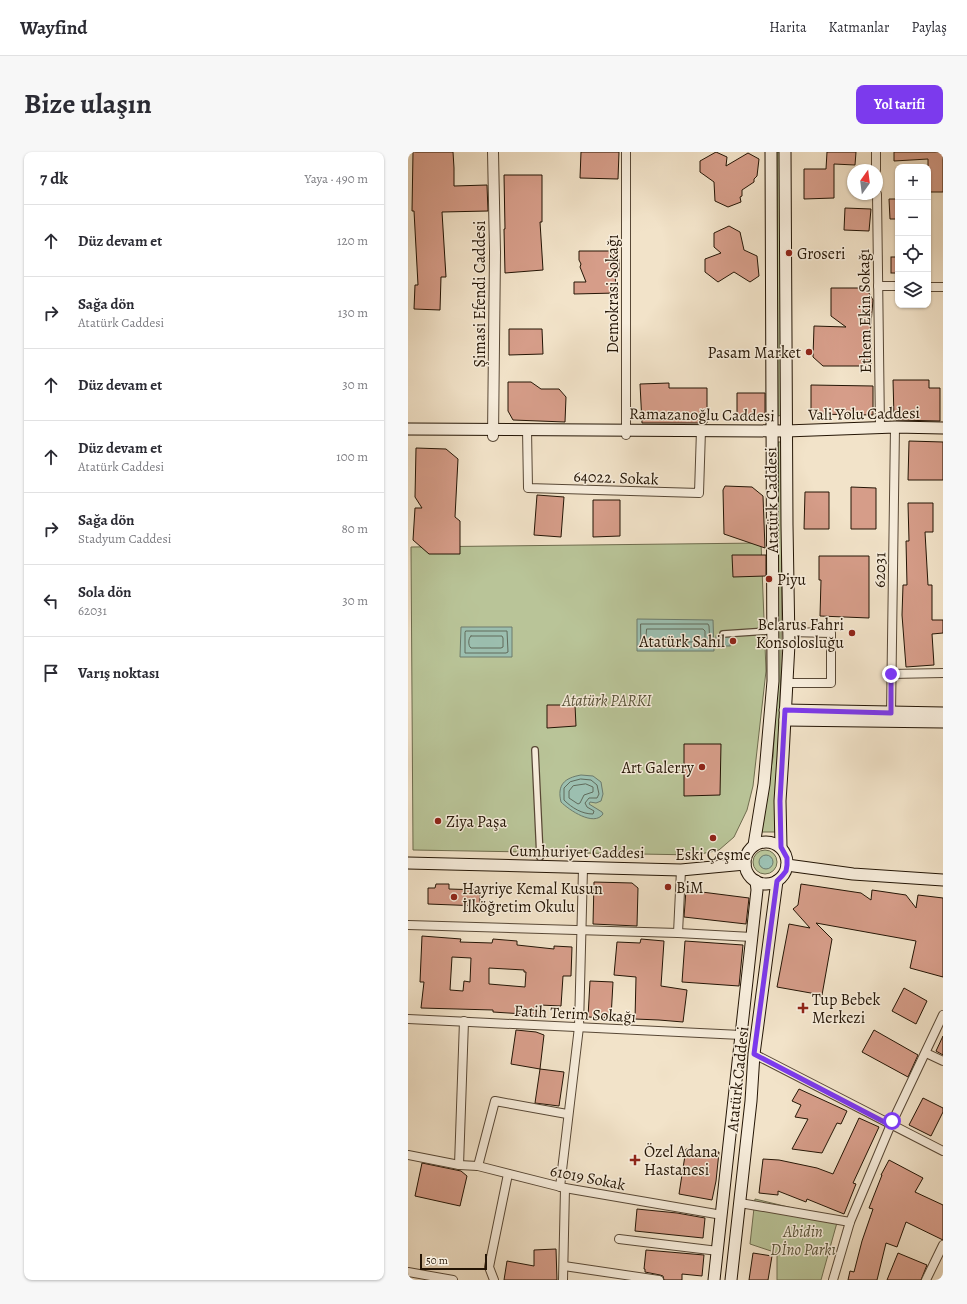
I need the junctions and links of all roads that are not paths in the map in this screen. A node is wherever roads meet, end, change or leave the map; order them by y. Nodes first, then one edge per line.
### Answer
1 (493, 152) edge
2 (626, 152) edge
3 (770, 152) edge
4 (785, 152) edge
5 (876, 152) edge
6 (876, 164) edge
7 (876, 200) edge
8 (878, 286) junction
9 (895, 286) edge
10 (931, 286) edge
11 (943, 287) edge
12 (895, 427) junction
13 (880, 428) junction
14 (943, 428) edge
15 (408, 429) edge
16 (786, 431) junction
17 (493, 432) junction
18 (527, 432) junction
19 (626, 432) junction
20 (701, 432) junction
21 (771, 433) junction
22 (408, 436) edge
23 (768, 631) dead end
24 (788, 632) junction
25 (723, 634) dead end
26 (943, 673) edge
27 (891, 674) junction
28 (787, 683) junction
29 (891, 713) junction
30 (943, 713) edge
31 (785, 715) junction
32 (943, 722) edge
33 (535, 750) dead end
34 (754, 845) junction
35 (781, 847) junction
36 (540, 857) dead end
37 (408, 863) edge
38 (745, 864) junction
39 (787, 865) junction
40 (582, 868) junction
41 (681, 870) junction
42 (943, 880) edge
43 (756, 881) junction
44 (777, 881) junction
45 (408, 925) edge
46 (581, 930) junction
47 (678, 933) junction
48 (752, 936) junction
49 (943, 1015) edge
50 (408, 1019) edge
51 (464, 1021) junction
52 (578, 1027) junction
53 (741, 1035) junction
54 (926, 1053) junction
55 (754, 1054) junction
56 (943, 1062) edge
57 (567, 1114) junction
58 (890, 1125) junction
59 (943, 1151) edge
60 (408, 1155) edge
61 (459, 1165) junction
62 (478, 1166) junction
63 (508, 1174) junction
64 (563, 1187) junction
65 (740, 1203) junction
66 (722, 1215) junction
67 (850, 1222) junction
68 (619, 1239) dead end
69 (943, 1245) edge
70 (718, 1251) junction
71 (564, 1266) junction
72 (408, 1272) edge
73 (453, 1280) edge
74 (494, 1280) edge
75 (563, 1280) edge
76 (659, 1280) edge
77 (714, 1280) edge
78 (731, 1280) edge
79 (834, 1280) edge
80 (926, 1280) edge

1 - 17 street, Şimasi Efendi Caddesi
2 - 19 street, Demokrasi Sokağı
3 - 21 main road, Atatürk Caddesi
4 - 16 main road, Atatürk Caddesi
5 - 6 street
7 - 8 street, Ethem Ekin Sokağı
8 - 9 street
8 - 13 street, Ethem Ekin Sokağı
10 - 11 street
12 - 13 main road, Vali Yolu Caddesi
12 - 14 main road, Vali Yolu Caddesi
12 - 27 street, 62031
13 - 16 main road, Vali Yolu Caddesi
15 - 17 main road, Ramazanoğlu Caddesi
16 - 21 main road, Ramazanoğlu Caddesi
16 - 24 main road, Atatürk Caddesi
17 - 18 main road, Ramazanoğlu Caddesi
17 - 22 main road, Ramazanoğlu Caddesi
18 - 19 main road, Ramazanoğlu Caddesi
18 - 20 street, 64022. Sokak
19 - 20 main road, Ramazanoğlu Caddesi
20 - 21 main road, Ramazanoğlu Caddesi
21 - 34 main road, Atatürk Caddesi
23 - 25 street
24 - 28 main road, Atatürk Caddesi
24 - 28 street
26 - 27 street
27 - 29 street, 62031
28 - 31 main road, Atatürk Caddesi
29 - 30 main road
29 - 31 main road
31 - 32 main road
31 - 35 main road, Atatürk Caddesi
33 - 36 street
34 - 35 main road
34 - 38 main road
35 - 39 main road
37 - 40 main road, Cumhuriyet Caddesi
38 - 41 main road, Cumhuriyet Caddesi
38 - 43 main road
39 - 42 main road
39 - 44 main road
40 - 41 main road, Cumhuriyet Caddesi
40 - 46 street
41 - 47 street
43 - 44 main road
43 - 48 main road, Atatürk Caddesi
44 - 55 main road, Atatürk Caddesi
45 - 46 street
46 - 47 street
46 - 52 street
47 - 48 street
48 - 53 main road, Atatürk Caddesi
49 - 54 street
50 - 51 street, Fatih Terim Sokağı
51 - 52 street, Fatih Terim Sokağı
51 - 61 street
52 - 53 street, Fatih Terim Sokağı
52 - 57 street
53 - 66 main road, Atatürk Caddesi
54 - 56 street
54 - 58 street
55 - 58 street
55 - 65 main road, Atatürk Caddesi
57 - 62 street
57 - 64 street
58 - 59 street
58 - 67 street
60 - 61 street, 61019 Sokak
61 - 62 street, 61019 Sokak
62 - 63 street, 61019 Sokak
63 - 64 street, 61019 Sokak
63 - 74 street
64 - 66 street, 61019 Sokak
64 - 71 street
65 - 67 street
65 - 78 main road, Atatürk Caddesi
66 - 70 main road, Atatürk Caddesi
67 - 79 street
68 - 70 street
69 - 80 street
70 - 77 main road, Atatürk Caddesi
71 - 75 street
71 - 76 street
72 - 73 street

